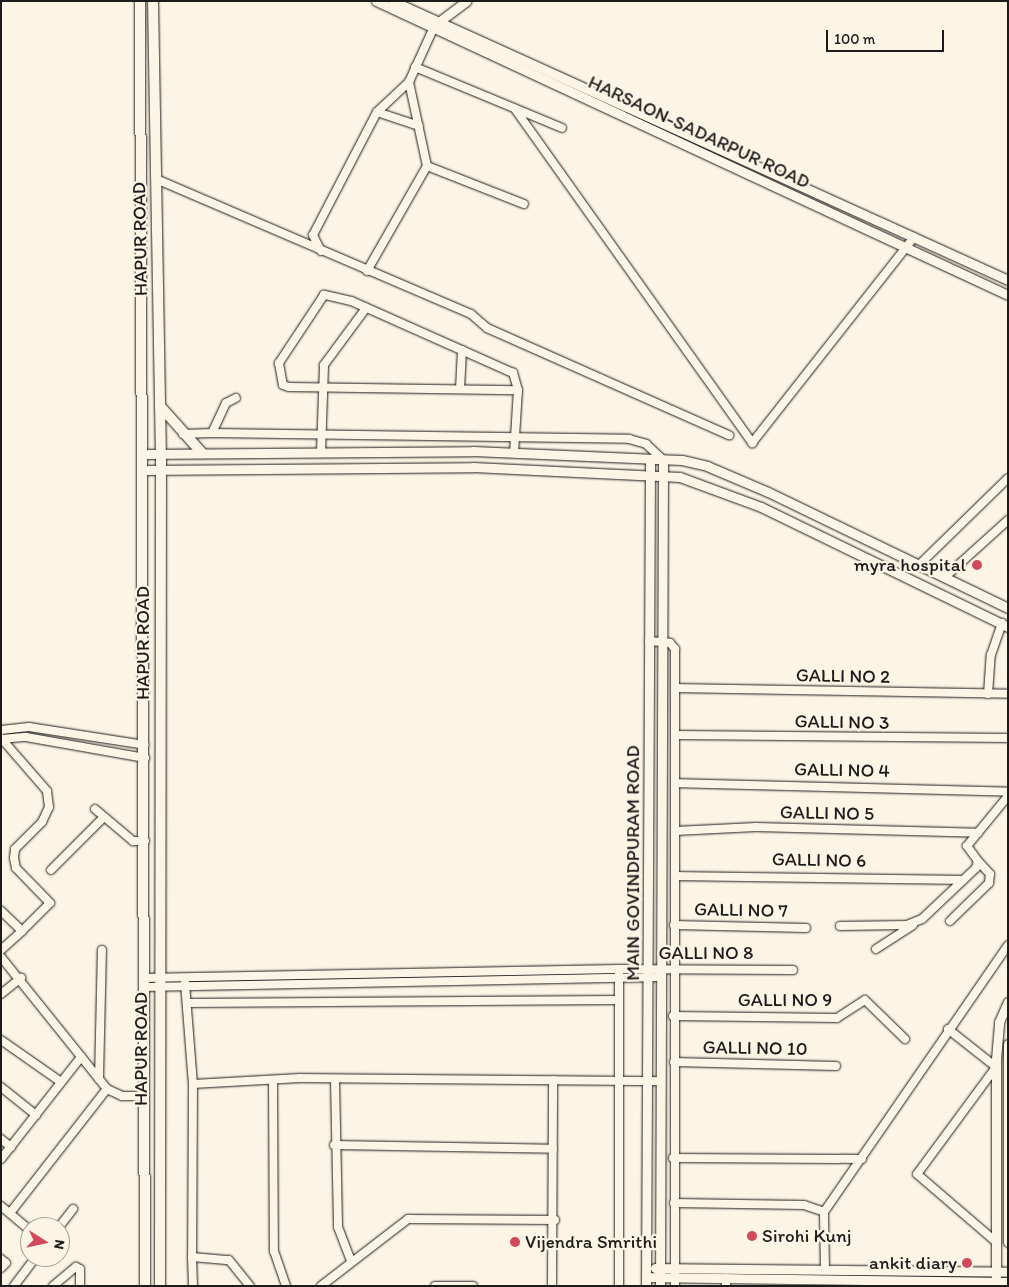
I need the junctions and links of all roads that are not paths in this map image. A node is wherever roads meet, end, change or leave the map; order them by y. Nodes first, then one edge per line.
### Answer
1 (140, 1) edge
2 (153, 1) edge
3 (376, 1) edge
4 (393, 1) edge
5 (462, 2) edge
6 (436, 24) junction
7 (415, 67) junction
8 (409, 82) junction
9 (516, 109) junction
10 (377, 112) junction
11 (419, 126) junction
12 (562, 128) dead end
13 (427, 166) junction
14 (156, 179) junction
15 (524, 204) dead end
16 (914, 237) junction
17 (905, 246) junction
18 (321, 251) junction
19 (367, 271) junction
20 (1008, 280) edge
21 (1008, 295) edge
22 (366, 308) junction
23 (462, 350) junction
24 (322, 386) junction
25 (460, 389) junction
26 (518, 390) junction
27 (236, 398) dead end
28 (160, 406) junction
29 (212, 433) junction
30 (183, 434) junction
31 (321, 434) junction
32 (728, 434) dead end
33 (515, 436) junction
34 (321, 452) junction
35 (202, 453) junction
36 (514, 453) junction
37 (144, 454) junction
38 (161, 454) junction
39 (650, 459) junction
40 (663, 460) junction
41 (160, 469) junction
42 (144, 470) junction
43 (650, 475) junction
44 (663, 476) junction
45 (1008, 478) edge
46 (1008, 520) edge
47 (919, 565) junction
48 (945, 577) junction
49 (1008, 608) edge
50 (1005, 625) edge
51 (650, 641) junction
52 (662, 641) junction
53 (676, 688) junction
54 (988, 694) junction
55 (1008, 694) edge
56 (1, 730) edge
57 (676, 735) junction
58 (89, 736) junction
59 (1008, 738) edge
60 (2, 739) edge
61 (145, 745) junction
62 (87, 748) junction
63 (145, 758) junction
64 (675, 783) junction
65 (1008, 794) edge
66 (95, 809) dead end
67 (103, 818) junction
68 (675, 831) junction
69 (978, 833) junction
70 (145, 841) junction
71 (978, 861) junction
72 (51, 870) dead end
73 (675, 876) junction
74 (963, 880) junction
75 (1, 911) edge
76 (950, 921) dead end
77 (916, 922) junction
78 (674, 925) junction
79 (840, 926) dead end
80 (806, 928) dead end
81 (22, 931) junction
82 (1008, 946) edge
83 (876, 949) dead end
84 (1, 950) edge
85 (102, 950) dead end
86 (1, 957) edge
87 (673, 969) junction
88 (793, 970) dead end
89 (619, 973) junction
90 (649, 973) junction
91 (661, 973) junction
92 (184, 977) junction
93 (21, 978) junction
94 (144, 982) junction
95 (159, 982) junction
96 (186, 986) junction
97 (1, 994) edge
98 (619, 1000) junction
99 (1008, 1002) edge
100 (189, 1003) junction
101 (673, 1016) junction
102 (948, 1029) junction
103 (905, 1039) dead end
104 (1, 1040) edge
105 (1008, 1044) edge
106 (81, 1056) junction
107 (674, 1062) junction
108 (836, 1066) dead end
109 (996, 1067) junction
110 (99, 1078) junction
111 (273, 1080) junction
112 (553, 1080) junction
113 (335, 1081) junction
114 (620, 1081) junction
115 (648, 1081) junction
116 (661, 1081) junction
117 (61, 1082) junction
118 (193, 1084) junction
119 (1, 1088) edge
120 (107, 1088) junction
121 (145, 1096) junction
122 (36, 1115) junction
123 (1, 1139) edge
124 (334, 1145) junction
125 (11, 1147) junction
126 (553, 1148) junction
127 (673, 1158) junction
128 (862, 1158) junction
129 (1, 1159) edge
130 (674, 1203) junction
131 (1, 1206) edge
132 (73, 1209) dead end
133 (824, 1212) junction
134 (10, 1213) junction
135 (67, 1217) edge
136 (555, 1220) junction
137 (20, 1222) edge
138 (996, 1242) junction
139 (1008, 1242) edge
140 (192, 1257) junction
141 (1, 1259) edge
142 (351, 1261) junction
143 (28, 1267) edge
144 (1, 1268) edge
145 (825, 1270) junction
146 (1008, 1272) edge
147 (647, 1277) edge
148 (660, 1277) edge
149 (675, 1277) edge
150 (996, 1277) junction
151 (982, 1280) edge
152 (193, 1282) edge
153 (726, 1282) edge
154 (772, 1282) edge
155 (816, 1282) edge
156 (1008, 1282) edge
157 (14, 1286) edge
158 (53, 1286) edge
159 (80, 1286) edge
160 (145, 1286) edge
161 (160, 1286) edge
162 (198, 1286) edge
163 (250, 1286) edge
164 (286, 1286) edge
165 (321, 1286) edge
166 (435, 1286) edge
167 (472, 1286) edge
168 (552, 1286) edge
169 (619, 1286) edge

1 - 37 main road, HAPUR ROAD
2 - 14 main road, HAPUR ROAD
3 - 6 street, HARSAON-SADARPUR ROAD
4 - 6 street, HARSAON-SADARPUR ROAD
5 - 6 street
6 - 7 street
6 - 16 street, HARSAON-SADARPUR ROAD
6 - 17 street, HARSAON-SADARPUR ROAD
7 - 8 street
7 - 9 street
8 - 10 street
8 - 11 street
9 - 12 street
9 - 17 street
10 - 11 street
10 - 18 street
11 - 13 street
13 - 15 street
13 - 19 street
14 - 18 street
14 - 28 main road, HAPUR ROAD
16 - 17 street
16 - 20 street, HARSAON-SADARPUR ROAD
17 - 21 street, HARSAON-SADARPUR ROAD
18 - 19 street
19 - 32 street
22 - 23 street
22 - 24 street
22 - 24 street
23 - 25 street
23 - 26 street
24 - 25 street
24 - 31 street
25 - 26 street
26 - 33 street
27 - 29 street
28 - 30 main road
28 - 38 main road, HAPUR ROAD
29 - 30 street
29 - 31 street
30 - 35 main road
31 - 33 street
31 - 34 street
33 - 36 street
33 - 40 street
34 - 35 street
34 - 36 street
35 - 38 street
36 - 39 street
37 - 38 street
37 - 42 main road, HAPUR ROAD
38 - 41 main road, HAPUR ROAD
39 - 40 street
39 - 43 street, MAIN GOVINDPURAM ROAD
40 - 44 street, MAIN GOVINDPURAM ROAD
40 - 47 street
41 - 42 street
41 - 43 street
41 - 95 main road, HAPUR ROAD
42 - 61 main road, HAPUR ROAD
43 - 44 street
43 - 51 street, MAIN GOVINDPURAM ROAD
44 - 50 street
44 - 52 street, MAIN GOVINDPURAM ROAD
45 - 47 street
46 - 48 street
47 - 48 street
48 - 49 street
50 - 54 street
51 - 52 street
51 - 90 street, MAIN GOVINDPURAM ROAD
52 - 53 street
52 - 91 street, MAIN GOVINDPURAM ROAD
53 - 54 street, GALLI NO 2
53 - 57 street
54 - 55 street, GALLI NO 2
56 - 58 street
57 - 59 street, GALLI NO 3
57 - 64 street
58 - 61 street
58 - 62 street
60 - 62 street
60 - 81 street
61 - 63 main road, HAPUR ROAD
62 - 63 street
63 - 70 main road, HAPUR ROAD
64 - 65 street, GALLI NO 4
64 - 68 street
65 - 69 street
66 - 67 street
67 - 70 street
67 - 72 street
68 - 69 street, GALLI NO 5
68 - 73 street
69 - 71 street
70 - 94 main road, HAPUR ROAD
71 - 74 street
71 - 76 street
73 - 74 street, GALLI NO 6
73 - 78 street
74 - 77 street
75 - 81 street
77 - 79 street
77 - 83 street
78 - 80 street, GALLI NO 7
78 - 87 street
81 - 84 street
82 - 102 street
85 - 110 street
86 - 93 street
87 - 88 street, GALLI NO 8
87 - 91 street, GALLI NO 8
87 - 101 street
89 - 90 street, GALLI NO 8
89 - 92 street
89 - 96 street
89 - 98 street
90 - 91 street, GALLI NO 8
90 - 115 street, MAIN GOVINDPURAM ROAD
91 - 116 street, MAIN GOVINDPURAM ROAD
92 - 95 street
92 - 96 street
93 - 97 street
93 - 106 street
94 - 95 street
94 - 121 main road, HAPUR ROAD
95 - 96 street
95 - 161 main road, HAPUR ROAD
96 - 100 street
98 - 100 street
98 - 114 street
99 - 109 street
100 - 118 street
101 - 103 street, GALLI NO 9
101 - 107 street
102 - 109 street
102 - 128 street
104 - 117 street
105 - 139 street
106 - 110 street
106 - 117 street
107 - 108 street, GALLI NO 10
107 - 127 street
109 - 138 street
109 - 138 street
110 - 120 street
111 - 113 street
111 - 118 street
111 - 164 street
112 - 113 street
112 - 114 street
112 - 126 street
113 - 124 street
114 - 115 street
114 - 169 street
115 - 116 street
115 - 147 street, MAIN GOVINDPURAM ROAD
116 - 148 street, MAIN GOVINDPURAM ROAD
117 - 122 street
118 - 140 street
119 - 122 street
120 - 121 street
120 - 134 street
121 - 160 main road, HAPUR ROAD
122 - 125 street
123 - 125 street
124 - 126 street
124 - 142 street
125 - 129 street
126 - 136 street
127 - 128 street
127 - 130 street
128 - 133 street
130 - 133 street
130 - 149 street
131 - 134 street
132 - 135 street
133 - 145 street
134 - 137 street
136 - 142 street
136 - 168 street
138 - 150 street
140 - 152 street
140 - 163 street
141 - 144 street
142 - 165 street
143 - 157 street
145 - 149 street, MAIN GOVINDPURAM ROAD
145 - 151 street, MAIN GOVINDPURAM ROAD
146 - 150 street, MAIN GOVINDPURAM ROAD
147 - 148 street, MAIN GOVINDPURAM ROAD
148 - 149 street, MAIN GOVINDPURAM ROAD
149 - 153 street, MAIN GOVINDPURAM ROAD
150 - 151 street, MAIN GOVINDPURAM ROAD
150 - 156 street, MAIN GOVINDPURAM ROAD
151 - 155 street, MAIN GOVINDPURAM ROAD
152 - 162 street
153 - 154 street, MAIN GOVINDPURAM ROAD
154 - 155 street, MAIN GOVINDPURAM ROAD
158 - 159 street
166 - 167 street

